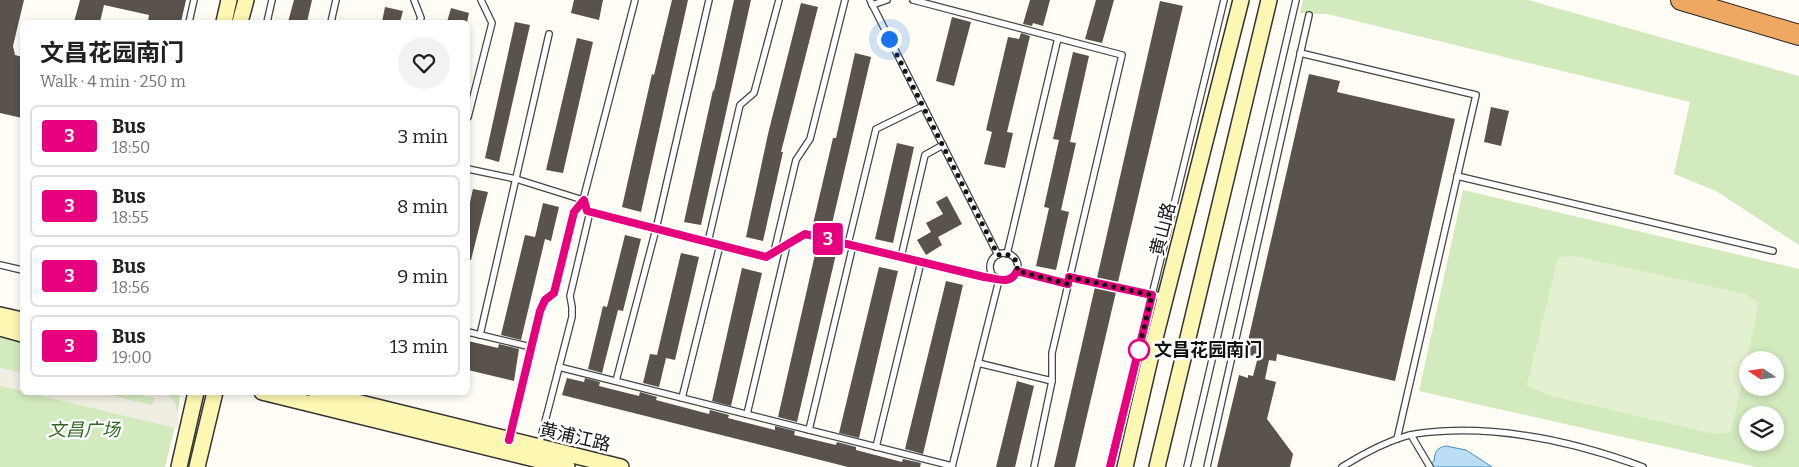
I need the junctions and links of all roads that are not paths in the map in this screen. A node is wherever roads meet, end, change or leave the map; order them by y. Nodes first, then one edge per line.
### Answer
1 (194, 0) edge
2 (229, 0) edge
3 (246, 0) edge
4 (272, 0) edge
5 (336, 0) edge
6 (414, 0) edge
7 (481, 0) edge
8 (635, 0) edge
9 (709, 0) edge
10 (779, 0) edge
11 (845, 0) edge
12 (886, 0) edge
13 (913, 0) edge
14 (1224, 0) edge
15 (1240, 0) edge
16 (1270, 0) edge
17 (1296, 0) edge
18 (1682, 0) edge
19 (871, 2) edge
20 (1309, 15) dead end
21 (189, 20) edge
22 (224, 20) edge
23 (241, 20) edge
24 (267, 20) edge
25 (331, 20) edge
26 (420, 20) edge
27 (549, 34) dead end
28 (1799, 34) edge
29 (1058, 38) junction
30 (1300, 53) junction
31 (923, 106) junction
32 (470, 109) edge
33 (943, 145) junction
34 (470, 169) edge
35 (1457, 176) junction
36 (516, 180) junction
37 (584, 200) junction
38 (587, 211) junction
39 (656, 229) junction
40 (708, 242) junction
41 (787, 244) junction
42 (720, 245) junction
43 (851, 245) junction
44 (1772, 251) dead end
45 (774, 252) junction
46 (1007, 254) junction
47 (998, 255) junction
48 (901, 257) junction
49 (921, 262) junction
50 (0, 265) edge
51 (20, 270) edge
52 (1017, 271) junction
53 (1069, 277) junction
54 (997, 279) junction
55 (1068, 284) junction
56 (1159, 296) junction
57 (0, 315) edge
58 (20, 320) edge
59 (0, 328) edge
60 (470, 332) edge
61 (20, 333) edge
62 (480, 335) junction
63 (531, 348) junction
64 (978, 363) junction
65 (559, 367) junction
66 (616, 381) junction
67 (1052, 381) junction
68 (195, 395) edge
69 (214, 395) edge
70 (274, 395) edge
71 (328, 395) edge
72 (682, 398) junction
73 (747, 414) junction
74 (809, 430) junction
75 (1411, 435) junction
76 (1396, 439) junction
77 (509, 440) junction
78 (538, 447) junction
79 (876, 447) junction
80 (179, 467) edge
81 (197, 467) edge
82 (567, 467) edge
83 (621, 467) edge
84 (952, 467) edge
85 (1034, 467) edge
86 (1110, 467) edge
87 (1124, 467) edge
88 (1157, 467) edge
89 (1187, 467) edge
90 (1207, 467) edge
91 (1342, 467) edge
92 (1430, 467) edge
93 (1643, 467) edge

1 - 21 lane
2 - 22 main road
3 - 23 main road
4 - 24 lane
5 - 25 lane
6 - 26 lane
7 - 32 lane
8 - 37 lane
9 - 39 lane
10 - 40 lane
11 - 45 lane
12 - 19 lane
13 - 29 lane
14 - 56 lane
15 - 56 main road, 黄山路
16 - 88 main road
17 - 89 lane
18 - 28 highway
19 - 31 lane
20 - 30 lane
27 - 36 lane
29 - 46 lane
29 - 53 lane
30 - 35 lane
30 - 90 lane
31 - 33 lane
31 - 43 lane
33 - 47 lane
33 - 48 lane
34 - 36 lane
35 - 44 lane
35 - 76 lane
36 - 37 lane
36 - 62 lane
37 - 38 lane
37 - 63 lane
38 - 39 lane
38 - 65 lane
39 - 40 lane
39 - 66 lane
40 - 42 lane
41 - 43 lane
41 - 45 lane
41 - 73 lane
42 - 45 lane
42 - 72 lane
43 - 48 lane
43 - 74 lane
46 - 47 lane
46 - 52 lane
47 - 54 lane
48 - 49 lane
49 - 54 lane
49 - 79 lane
50 - 51 lane
52 - 54 lane
52 - 55 lane
53 - 55 lane
53 - 56 lane
54 - 64 lane
55 - 67 lane
56 - 86 lane
56 - 87 main road, 黄山路
57 - 58 main road
59 - 61 main road
60 - 62 lane
62 - 63 lane
63 - 77 lane
64 - 67 lane
64 - 84 lane
65 - 66 lane
65 - 78 lane
66 - 72 lane
67 - 85 lane
68 - 80 main road
69 - 81 main road
70 - 82 main road, 黄浦江路
71 - 77 main road, 黄浦江路
72 - 73 lane
73 - 74 lane
74 - 79 lane
75 - 76 lane
75 - 92 lane
75 - 93 lane
76 - 91 lane
77 - 78 main road, 黄浦江路
78 - 83 main road, 黄浦江路
79 - 84 lane

